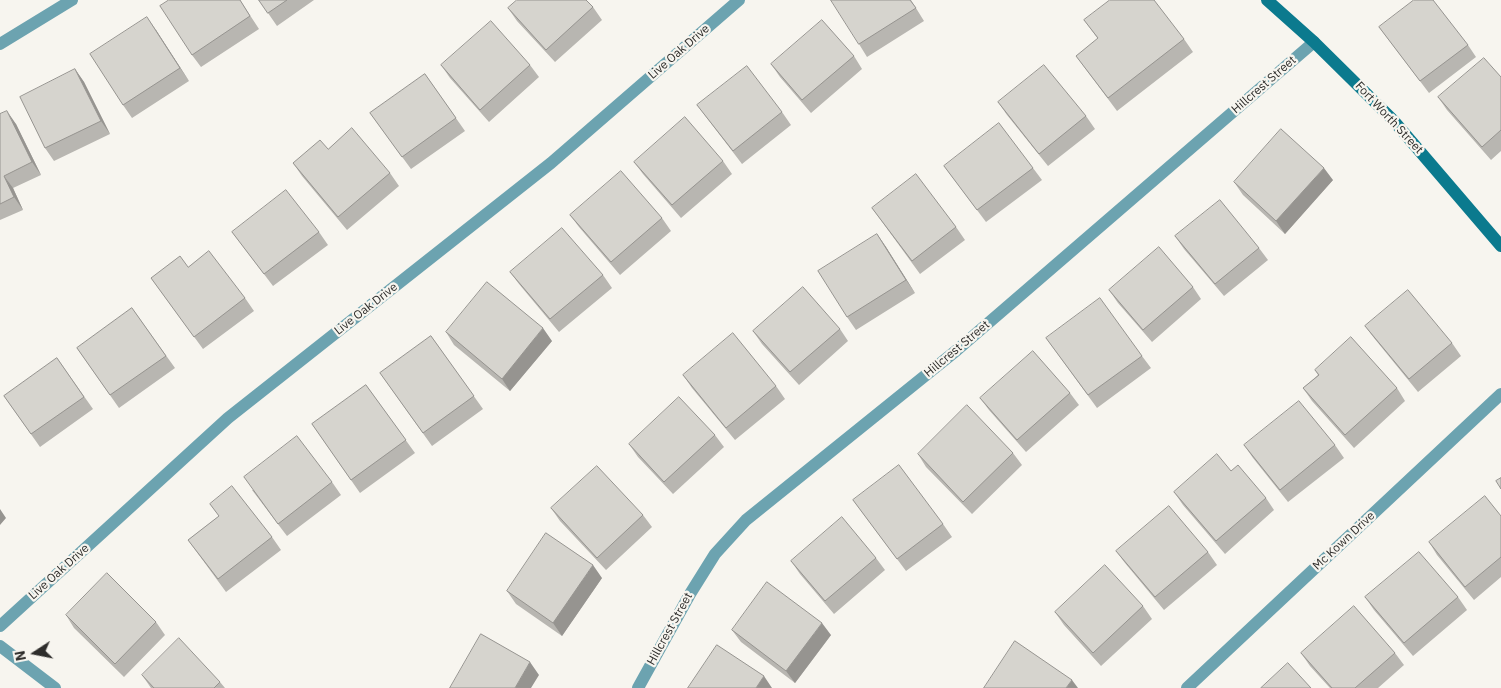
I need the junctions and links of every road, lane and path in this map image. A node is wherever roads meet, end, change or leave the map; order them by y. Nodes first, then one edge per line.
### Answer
1 (72, 0) edge
2 (740, 0) edge
3 (1267, 0) edge
4 (1314, 42) junction
5 (0, 44) edge
6 (1501, 246) edge
7 (1501, 394) edge
8 (0, 626) edge
9 (0, 646) edge
10 (55, 688) edge
11 (638, 688) edge
12 (1188, 688) edge

1 - 5 street
2 - 8 street, Live Oak Drive
3 - 4 street, Fort Worth Street
4 - 6 street, Fort Worth Street
4 - 11 street, Hillcrest Street
7 - 12 street, Mc Kown Drive
9 - 10 street

